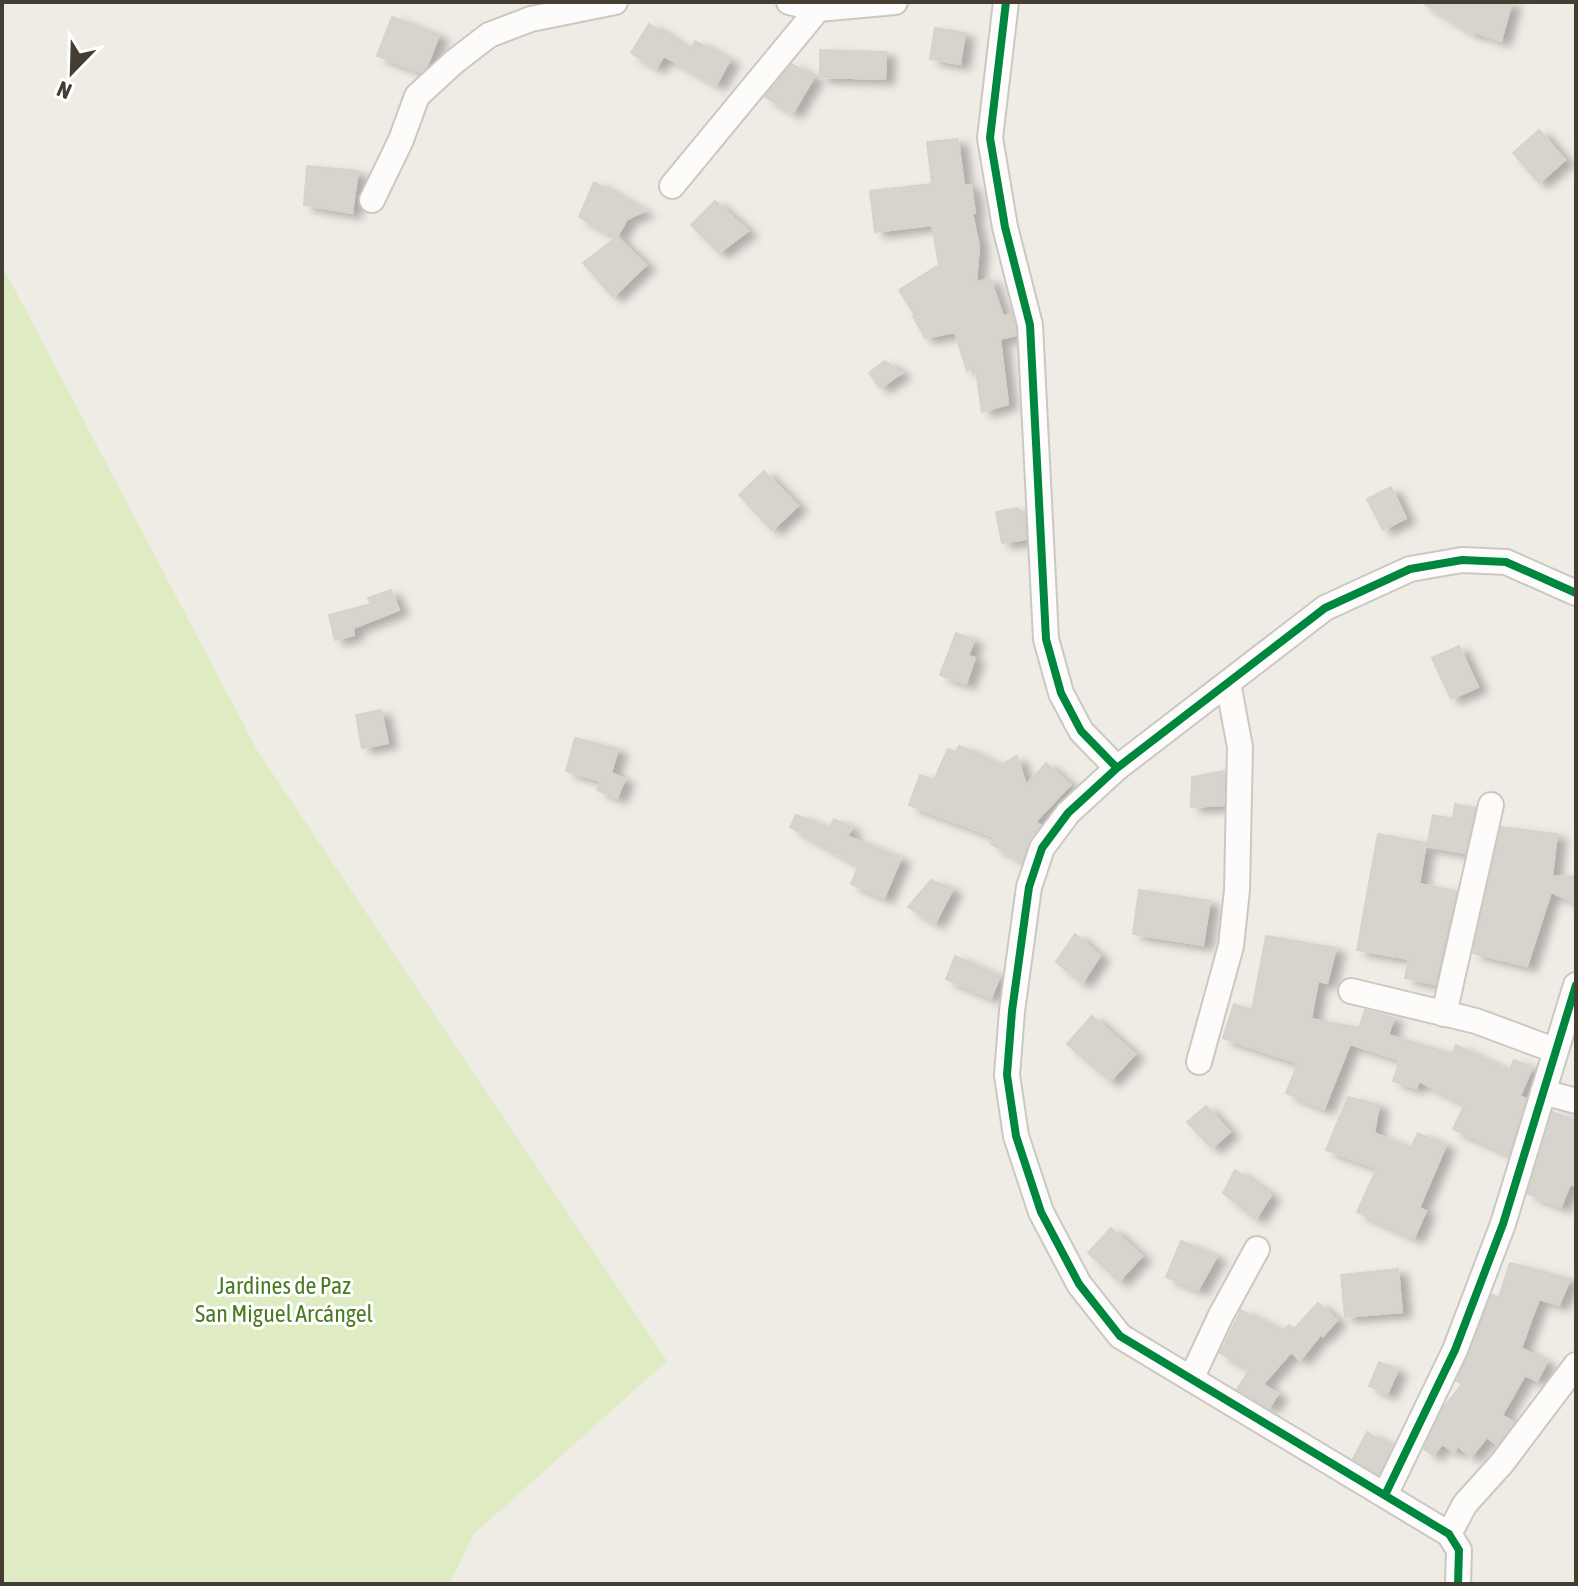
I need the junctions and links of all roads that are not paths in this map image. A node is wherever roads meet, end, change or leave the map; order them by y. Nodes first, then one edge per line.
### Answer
1 (615, 2) edge
2 (789, 2) edge
3 (895, 2) edge
4 (1006, 2) edge
5 (818, 9) junction
6 (672, 186) dead end
7 (372, 200) dead end
8 (1576, 593) edge
9 (1228, 683) junction
10 (1117, 768) junction
11 (1491, 805) dead end
12 (1576, 985) edge
13 (1351, 991) dead end
14 (1444, 1014) junction
15 (1554, 1050) junction
16 (1199, 1062) dead end
17 (1543, 1092) junction
18 (1576, 1101) edge
19 (1257, 1249) dead end
20 (1576, 1365) edge
21 (1191, 1379) junction
22 (1385, 1495) junction
23 (1449, 1534) junction
24 (1458, 1584) edge

1 - 7 street
2 - 5 street
3 - 5 street
4 - 10 street
5 - 6 street
8 - 9 street
9 - 10 street
9 - 16 street
10 - 21 street
11 - 14 street
12 - 15 street
13 - 14 street
14 - 15 street
15 - 17 street
17 - 18 street
17 - 22 street
19 - 21 street
20 - 23 street
21 - 22 street
22 - 23 street
23 - 24 street

